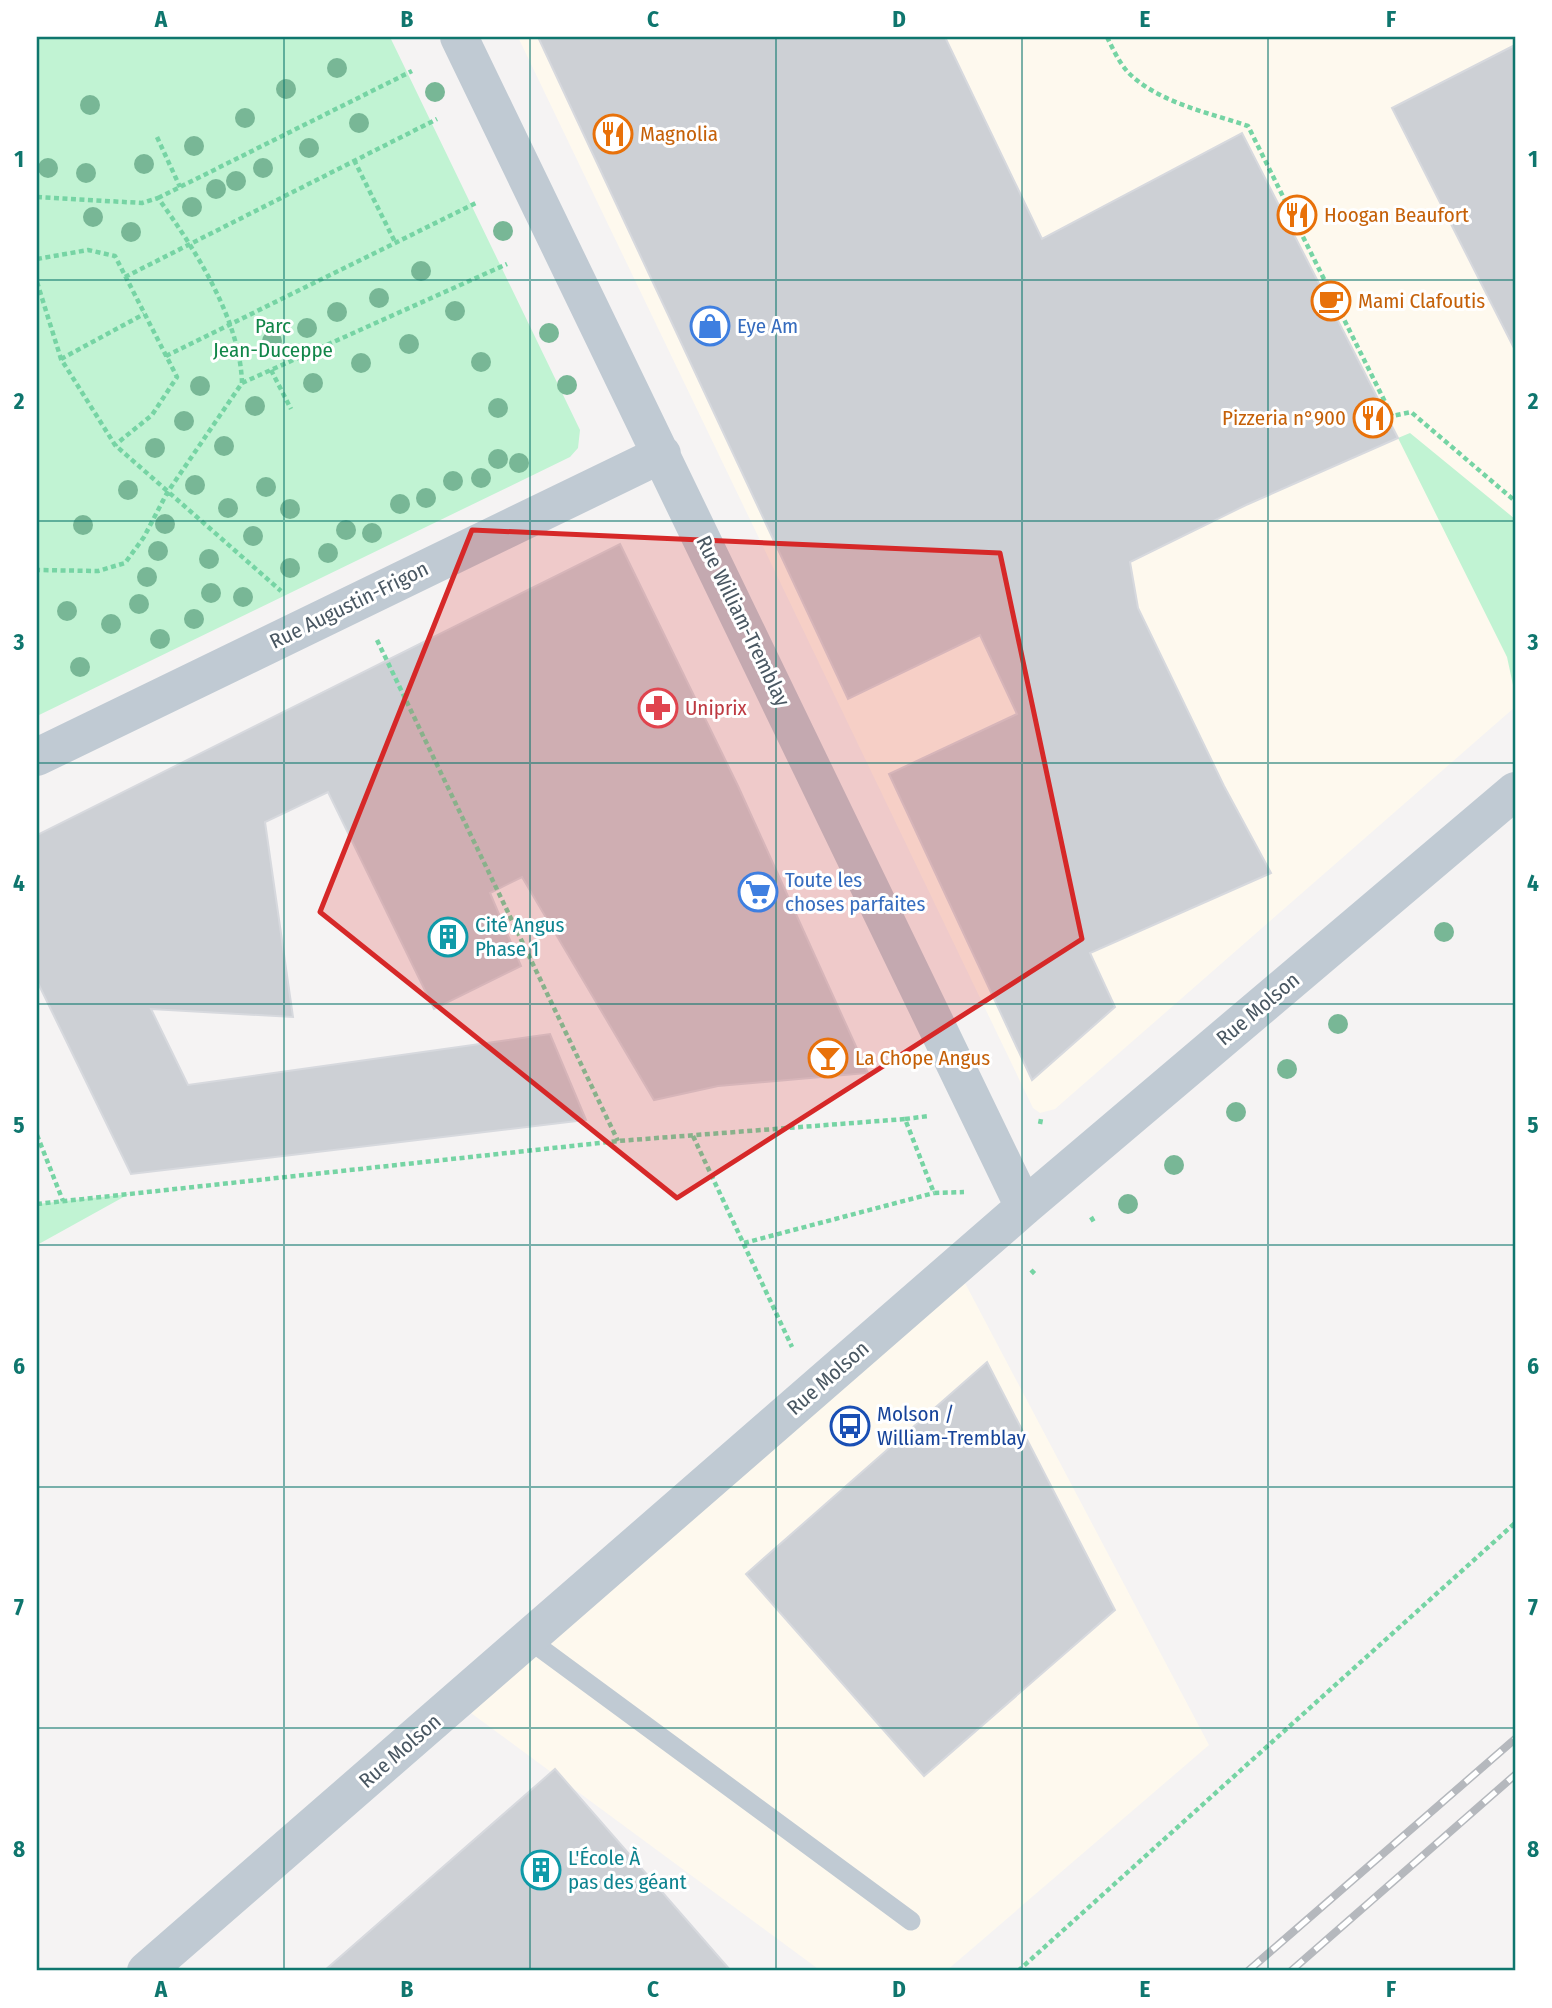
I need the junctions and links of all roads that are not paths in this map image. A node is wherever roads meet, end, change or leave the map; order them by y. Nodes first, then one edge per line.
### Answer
1 (459, 37) edge
2 (662, 454) junction
3 (37, 757) edge
4 (1515, 791) edge
5 (1024, 1207) junction
6 (527, 1639) junction
7 (911, 1921) dead end
8 (146, 1971) edge

1 - 2 street, Rue William-Tremblay
2 - 3 street, Rue Augustin-Frigon
2 - 5 street, Rue William-Tremblay
4 - 5 street, Rue Molson
5 - 6 street, Rue Molson
6 - 7 lane
6 - 8 street, Rue Molson

